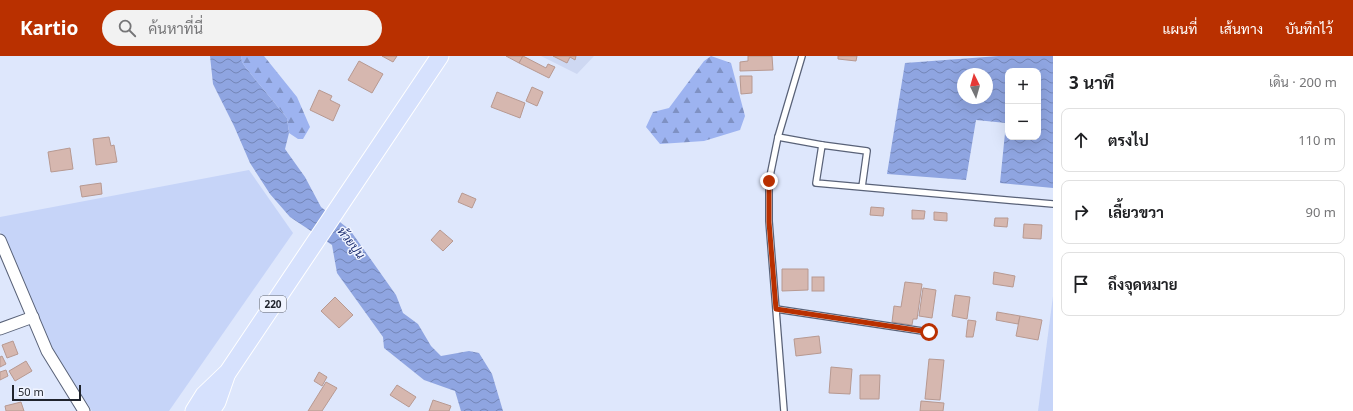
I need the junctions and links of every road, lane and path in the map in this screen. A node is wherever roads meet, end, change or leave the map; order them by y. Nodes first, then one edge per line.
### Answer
1 (440, 56) edge
2 (802, 56) edge
3 (778, 137) junction
4 (822, 145) junction
5 (862, 187) junction
6 (1053, 204) edge
7 (0, 240) edge
8 (776, 309) junction
9 (33, 317) junction
10 (0, 329) edge
11 (929, 332) dead end
12 (228, 372) junction
13 (84, 411) edge
14 (194, 411) edge
15 (211, 411) edge
16 (784, 411) edge

1 - 12 main road, 220
2 - 3 lane
3 - 4 lane
3 - 8 lane
4 - 5 lane
4 - 5 lane
5 - 6 lane
7 - 9 street
8 - 11 lane
8 - 16 lane
9 - 10 street
9 - 13 street
12 - 14 main road, 220
12 - 15 main road, 220

